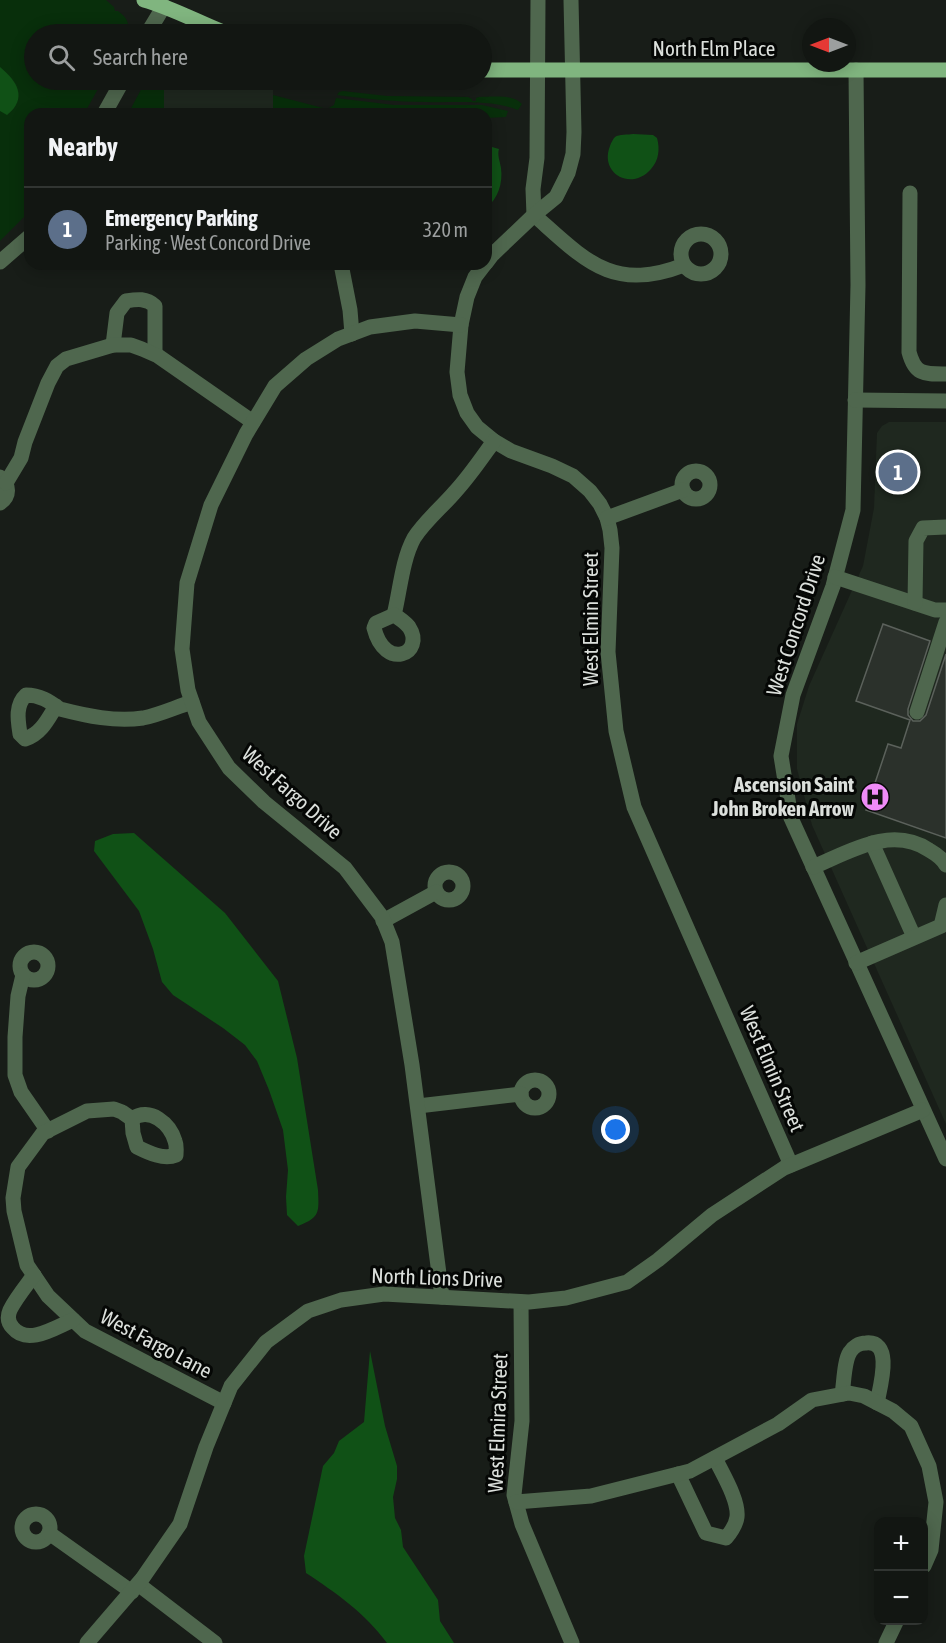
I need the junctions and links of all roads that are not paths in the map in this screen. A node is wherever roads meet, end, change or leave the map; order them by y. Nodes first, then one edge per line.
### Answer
1 (144, 0) edge
2 (538, 0) edge
3 (571, 0) edge
4 (161, 3) edge
5 (152, 24) edge
6 (203, 24) edge
7 (492, 70) edge
8 (538, 70) junction
9 (572, 70) junction
10 (802, 70) edge
11 (856, 70) joint
12 (946, 70) edge
13 (117, 90) edge
14 (107, 108) edge
15 (910, 193) dead end
16 (534, 215) junction
17 (24, 242) edge
18 (492, 255) edge
19 (0, 262) edge
20 (684, 265) dead end
21 (342, 270) edge
22 (480, 270) edge
23 (461, 325) junction
24 (352, 334) junction
25 (113, 345) junction
26 (155, 354) junction
27 (946, 374) edge
28 (855, 400) junction
29 (946, 401) edge
30 (253, 422) junction
31 (494, 441) junction
32 (3, 480) edge
33 (683, 490) dead end
34 (0, 503) edge
35 (607, 518) junction
36 (946, 527) edge
37 (836, 577) junction
38 (915, 603) junction
39 (946, 610) edge
40 (394, 615) dead end
41 (946, 622) edge
42 (192, 702) junction
43 (56, 706) dead end
44 (917, 712) dead end
45 (872, 843) junction
46 (946, 865) edge
47 (813, 867) junction
48 (436, 892) dead end
49 (946, 905) edge
50 (383, 921) junction
51 (943, 924) edge
52 (914, 937) junction
53 (856, 963) junction
54 (23, 975) dead end
55 (520, 1095) dead end
56 (418, 1106) junction
57 (923, 1110) junction
58 (132, 1119) dead end
59 (48, 1131) junction
60 (946, 1159) edge
61 (791, 1165) junction
62 (33, 1275) junction
63 (441, 1297) junction
64 (522, 1302) junction
65 (73, 1320) junction
66 (846, 1394) junction
67 (224, 1403) junction
68 (877, 1403) junction
69 (715, 1458) junction
70 (678, 1474) junction
71 (516, 1502) junction
72 (49, 1533) dead end
73 (928, 1558) edge
74 (135, 1588) junction
75 (895, 1625) edge
76 (87, 1643) edge
77 (215, 1643) edge
78 (572, 1643) edge
79 (886, 1643) edge

1 - 4 main road
2 - 8 street
3 - 9 street
4 - 5 street
4 - 6 main road
7 - 8 main road, North Elm Place
8 - 9 main road, North Elm Place
8 - 16 street
9 - 10 main road, North Elm Place
9 - 16 street
11 - 12 main road, North Elm Place
11 - 28 street, West Concord Drive
13 - 14 street
15 - 27 street
16 - 18 street, West Elmin Street
16 - 20 street
17 - 19 street
21 - 24 street
22 - 23 street, West Elmin Street
23 - 24 street, West Fargo Drive
23 - 31 street, West Elmin Street
24 - 30 street, West Fargo Drive
25 - 26 street
25 - 26 street
25 - 32 street
26 - 30 street
28 - 29 street
28 - 37 street, West Concord Drive
30 - 42 street, West Fargo Drive
31 - 35 street, West Elmin Street
31 - 40 street
32 - 34 street
33 - 35 street
35 - 61 street, West Elmin Street
36 - 38 street
37 - 38 street
37 - 47 street, West Concord Drive
38 - 39 street
41 - 44 street
42 - 43 street
42 - 50 street, West Fargo Drive
45 - 46 street
45 - 47 street
45 - 52 street
47 - 53 street, West Concord Drive
48 - 50 street
49 - 51 street
50 - 56 street, West Fargo Drive
51 - 52 street
52 - 53 street
53 - 57 street, West Concord Drive
54 - 59 street
55 - 56 street
56 - 63 street, West Fargo Drive
57 - 60 street, West Concord Drive
57 - 61 street, North Lions Drive
58 - 59 street, West Fargo Lane
59 - 62 street, West Fargo Lane
61 - 64 street, North Lions Drive
62 - 65 street, West Fargo Lane
62 - 65 street
63 - 64 street, North Lions Drive
63 - 67 street, North Lions Drive
64 - 71 street, West Elmira Street
65 - 67 street, West Fargo Lane
66 - 68 street
66 - 68 street
66 - 69 street
67 - 74 street, North Lions Drive
68 - 73 street
69 - 70 street
69 - 70 street
70 - 71 street
71 - 78 street, West Elmira Street
72 - 74 street
74 - 76 street, North Lions Drive
74 - 77 street
75 - 79 street

